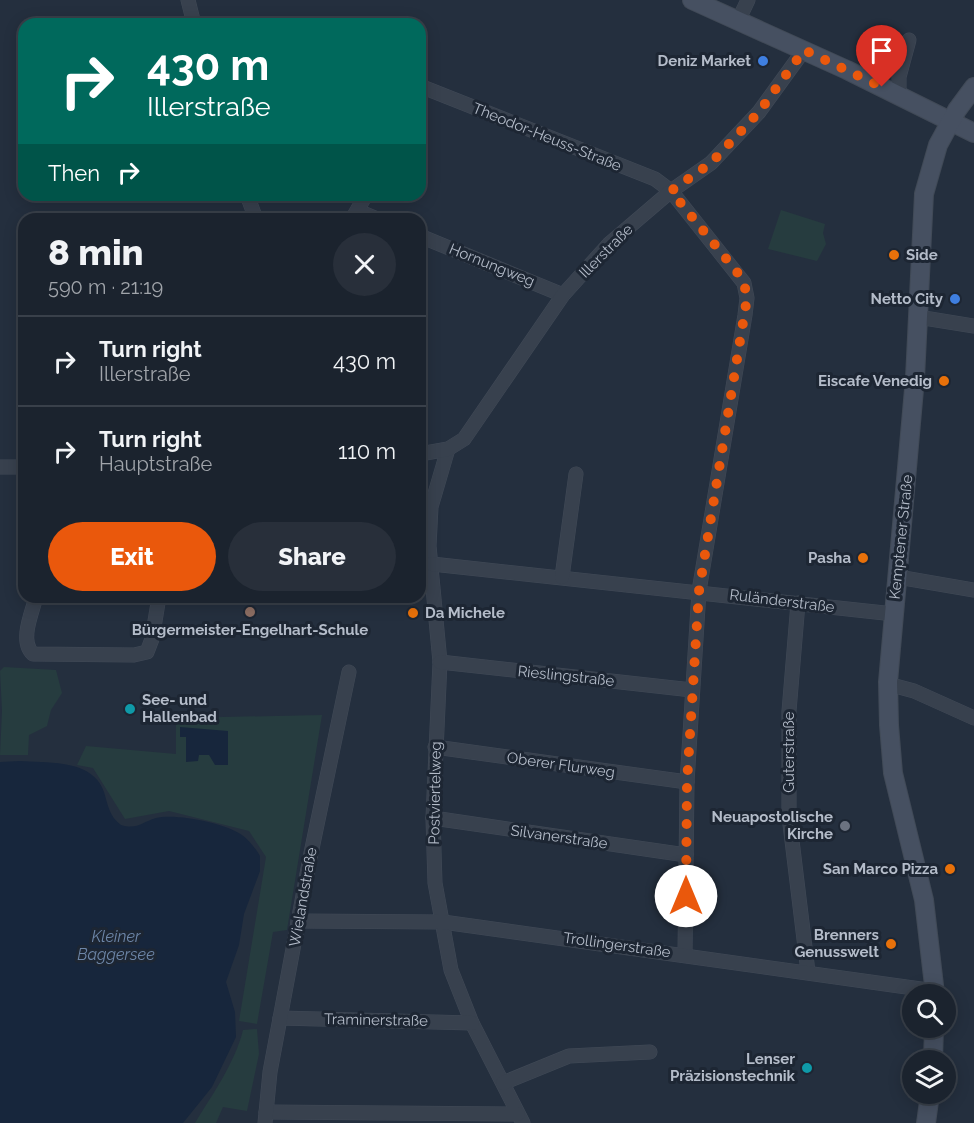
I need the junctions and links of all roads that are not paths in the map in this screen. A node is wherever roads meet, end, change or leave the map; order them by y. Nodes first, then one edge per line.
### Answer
1 (188, 0) edge
2 (692, 0) edge
3 (748, 0) edge
4 (192, 18) edge
5 (738, 21) junction
6 (909, 40) dead end
7 (804, 50) junction
8 (974, 87) edge
9 (426, 88) edge
10 (899, 95) junction
11 (950, 121) junction
12 (974, 133) edge
13 (671, 191) junction
14 (426, 238) edge
15 (563, 295) junction
16 (918, 317) junction
17 (974, 326) edge
18 (448, 449) junction
19 (426, 453) edge
20 (0, 467) edge
21 (18, 468) edge
22 (576, 474) dead end
23 (432, 564) junction
24 (562, 577) junction
25 (898, 577) junction
26 (974, 590) edge
27 (699, 591) junction
28 (35, 603) edge
29 (158, 603) edge
30 (798, 603) junction
31 (894, 614) junction
32 (440, 662) junction
33 (348, 672) dead end
34 (888, 684) junction
35 (692, 690) junction
36 (974, 718) edge
37 (435, 747) junction
38 (687, 782) junction
39 (433, 818) junction
40 (686, 855) junction
41 (298, 921) junction
42 (443, 922) junction
43 (685, 954) junction
44 (807, 972) junction
45 (934, 984) edge
46 (902, 988) edge
47 (280, 1018) junction
48 (472, 1023) junction
49 (650, 1052) dead end
50 (502, 1083) junction
51 (929, 1104) edge
52 (266, 1118) edge
53 (520, 1119) edge
54 (926, 1123) edge

1 - 4 street
2 - 5 main road
3 - 5 street
5 - 7 main road
6 - 10 street
7 - 10 main road
7 - 13 street, Illerstraße
8 - 11 main road, Kemptener Straße
9 - 13 street, Theodor-Heuss-Straße
10 - 11 main road
11 - 12 main road
11 - 16 main road, Kemptener Straße
13 - 15 street, Illerstraße
13 - 27 street, Theodor-Heuss-Straße
14 - 15 street, Hornungweg
15 - 18 street, Illerstraße
16 - 17 street
16 - 25 main road, Kemptener Straße
18 - 19 street, Illerstraße
18 - 23 street, Postviertelweg
20 - 21 street
22 - 24 street
23 - 24 street, Ruländerstraße
23 - 32 street, Postviertelweg
24 - 27 street, Ruländerstraße
25 - 26 street
25 - 31 main road, Kemptener Straße
27 - 30 street, Ruländerstraße
27 - 35 street, Theodor-Heuss-Straße
28 - 29 street
30 - 31 street, Ruländerstraße
30 - 44 street, Guterstraße
31 - 34 main road, Kemptener Straße
32 - 35 street, Rieslingstraße
32 - 37 street, Postviertelweg
33 - 41 street, Wielandstraße
34 - 36 street
34 - 45 main road, Kemptener Straße
35 - 38 street, Theodor-Heuss-Straße
37 - 38 street, Oberer Flurweg
37 - 39 street, Postviertelweg
38 - 40 street, Theodor-Heuss-Straße
39 - 40 street, Silvanerstraße
39 - 42 street, Postviertelweg
40 - 43 street, Theodor-Heuss-Straße
41 - 42 street, Trollingerstraße
41 - 47 street, Wielandstraße
42 - 43 street, Trollingerstraße
42 - 48 street, Postviertelweg
43 - 44 street, Trollingerstraße
44 - 46 street, Trollingerstraße
47 - 48 street, Traminerstraße
47 - 52 street, Wielandstraße
48 - 50 street, Postviertelweg
49 - 50 street
50 - 53 street, Postviertelweg
51 - 54 main road
52 - 53 street

